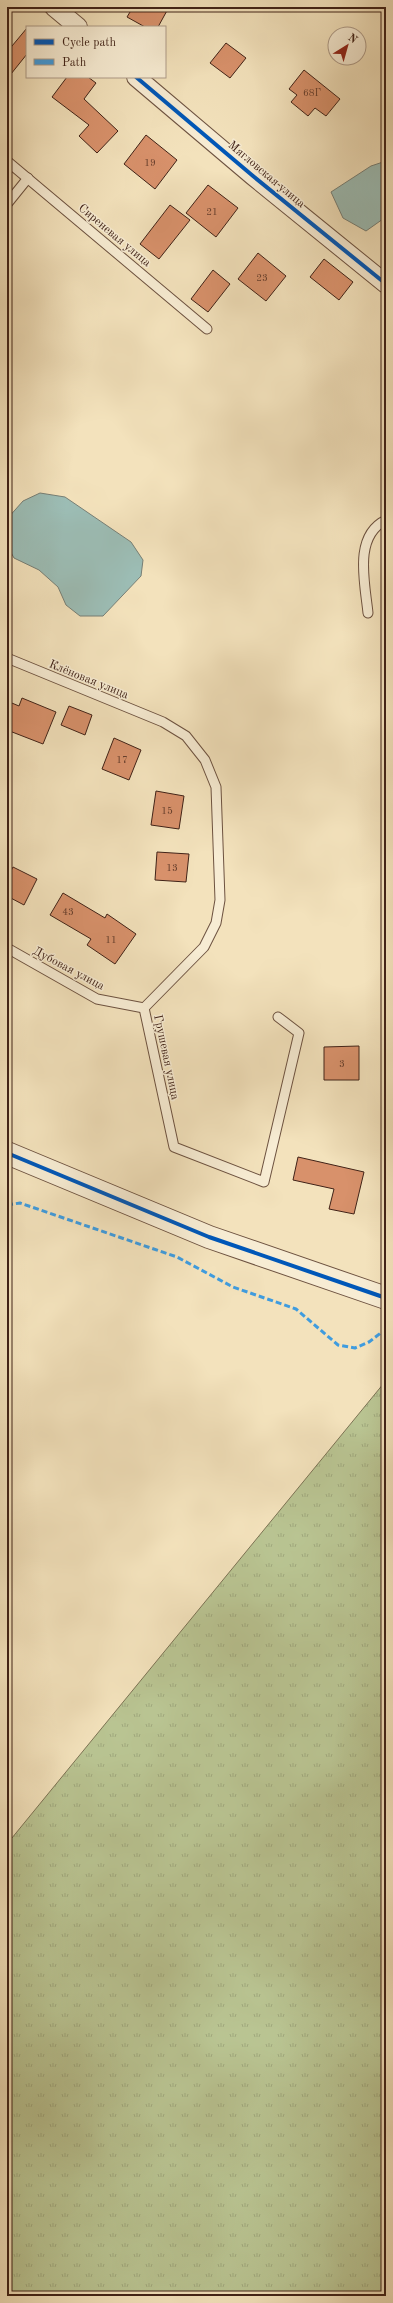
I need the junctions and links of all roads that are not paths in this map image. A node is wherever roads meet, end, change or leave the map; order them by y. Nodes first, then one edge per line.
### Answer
1 (54, 7) edge
2 (77, 26) edge
3 (137, 78) edge
4 (7, 160) edge
5 (28, 178) junction
6 (7, 204) edge
7 (386, 284) edge
8 (207, 329) dead end
9 (386, 520) edge
10 (368, 613) dead end
11 (7, 658) edge
12 (163, 722) joint
13 (7, 948) edge
14 (144, 1008) junction
15 (278, 1017) dead end
16 (7, 1153) edge
17 (386, 1298) edge

1 - 2 street
3 - 7 street, Мягловская улица
4 - 5 lane, Сиреневая улица
5 - 6 lane
5 - 8 lane, Сиреневая улица
9 - 10 lane
11 - 12 lane, Клёновая улица
12 - 14 lane, Грушевая улица
13 - 14 lane, Дубовая улица
14 - 15 lane, Грушевая улица
16 - 17 street

